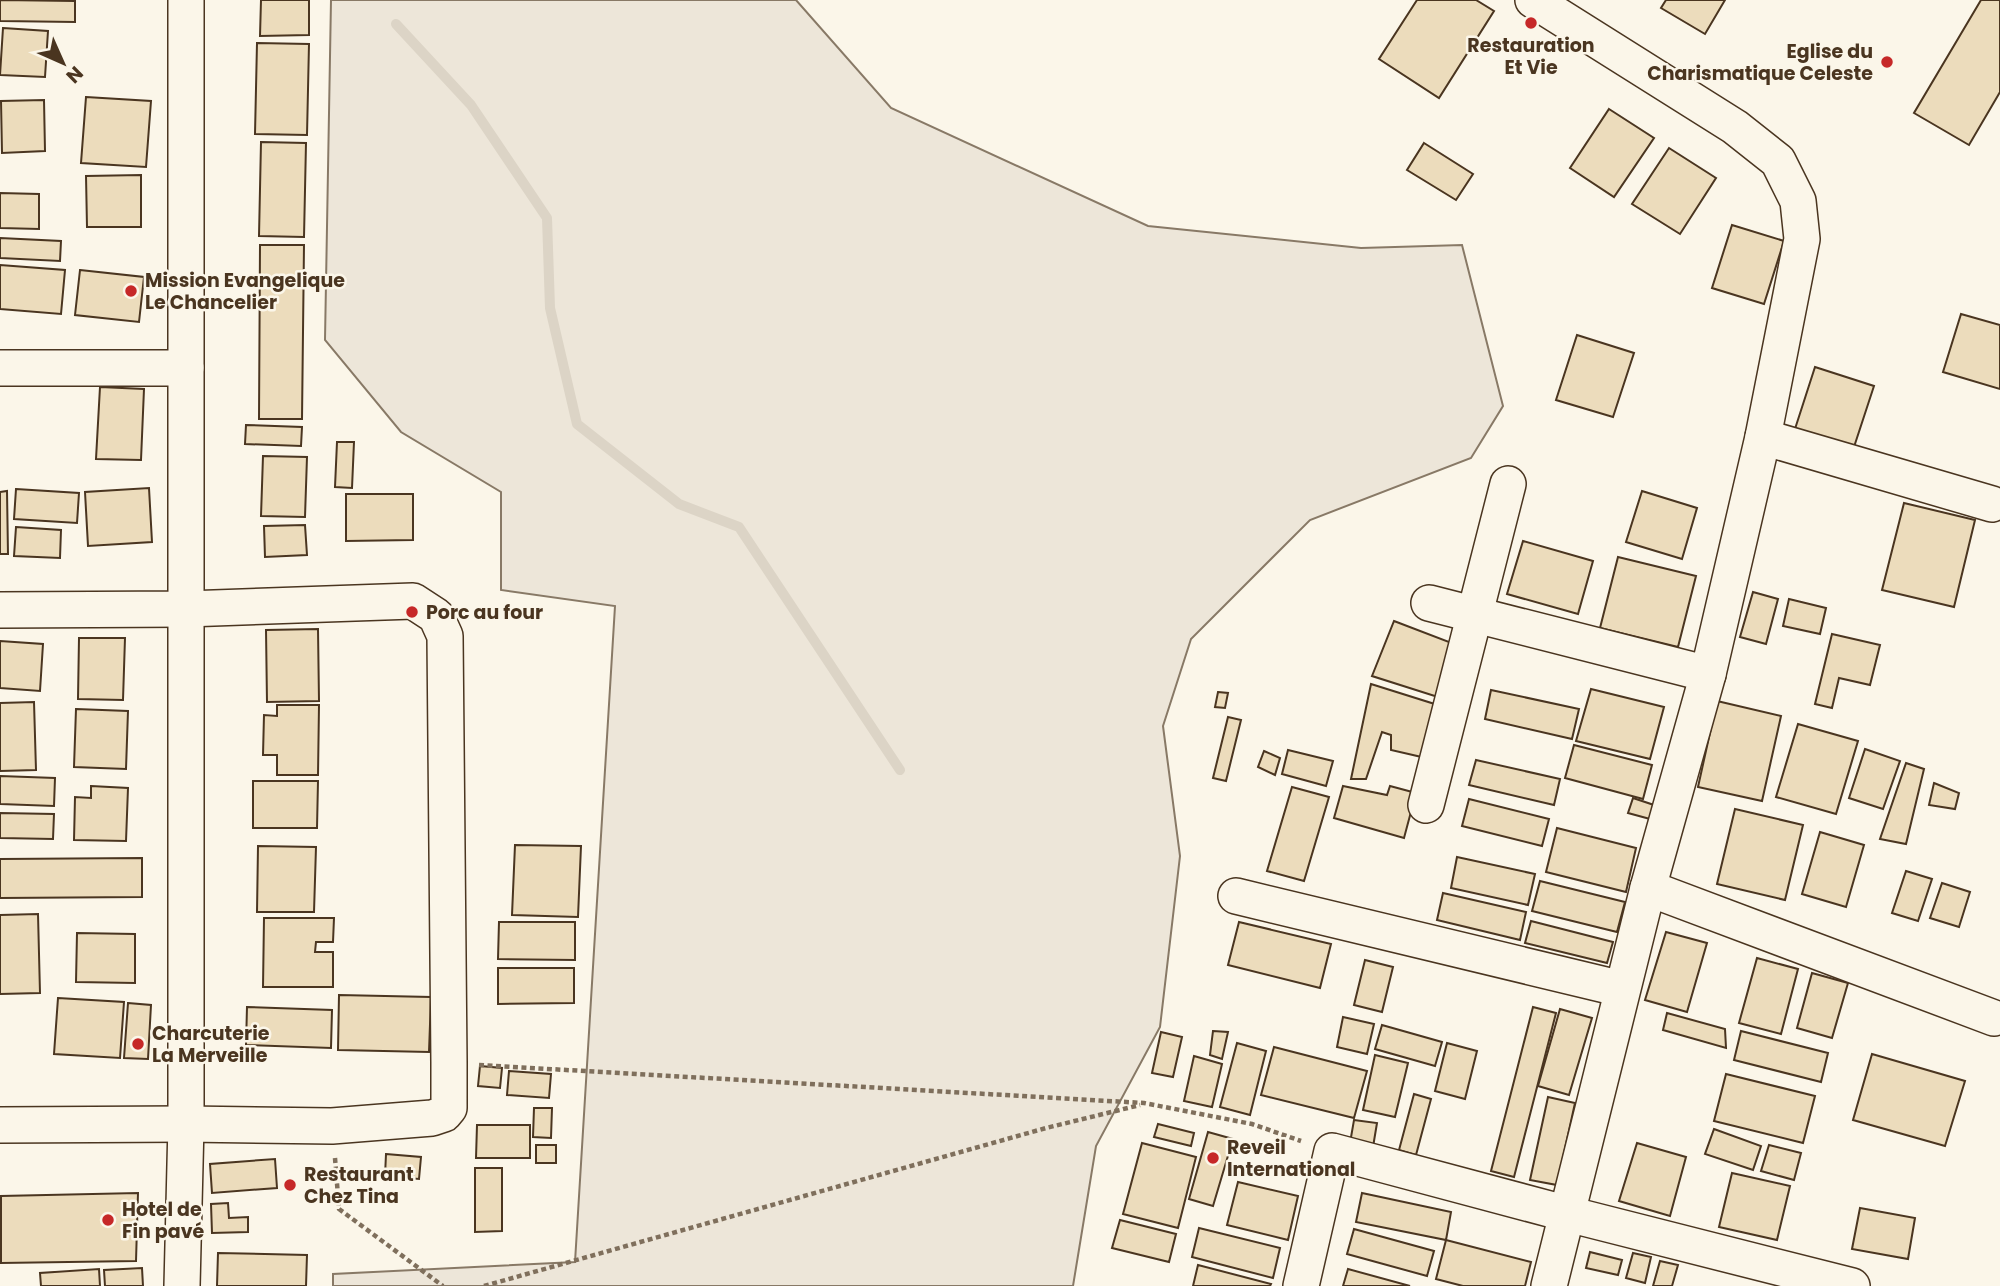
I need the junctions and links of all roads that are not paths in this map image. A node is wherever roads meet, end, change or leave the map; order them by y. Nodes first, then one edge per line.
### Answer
1 (186, 0) edge
2 (1533, 0) edge
3 (0, 368) edge
4 (186, 368) junction
5 (1763, 437) junction
6 (1508, 484) dead end
7 (1992, 504) dead end
8 (1429, 603) dead end
9 (186, 609) junction
10 (0, 610) edge
11 (1474, 615) junction
12 (1708, 674) junction
13 (1426, 805) dead end
14 (1648, 888) junction
15 (1236, 896) dead end
16 (1622, 989) junction
17 (1994, 1018) dead end
18 (186, 1124) junction
19 (0, 1125) edge
20 (1568, 1214) junction
21 (182, 1286) edge
22 (1301, 1286) edge
23 (1549, 1286) edge
24 (1852, 1286) edge

1 - 4 street
2 - 5 street
3 - 4 street
4 - 9 street
5 - 7 street
5 - 12 street
6 - 11 street
8 - 11 street
9 - 10 street
9 - 18 street
9 - 18 street
11 - 12 street
11 - 13 street
12 - 14 street
14 - 16 street
14 - 17 street
15 - 16 street
16 - 20 street
18 - 19 street
18 - 21 street
20 - 22 street
20 - 23 street
20 - 24 street

